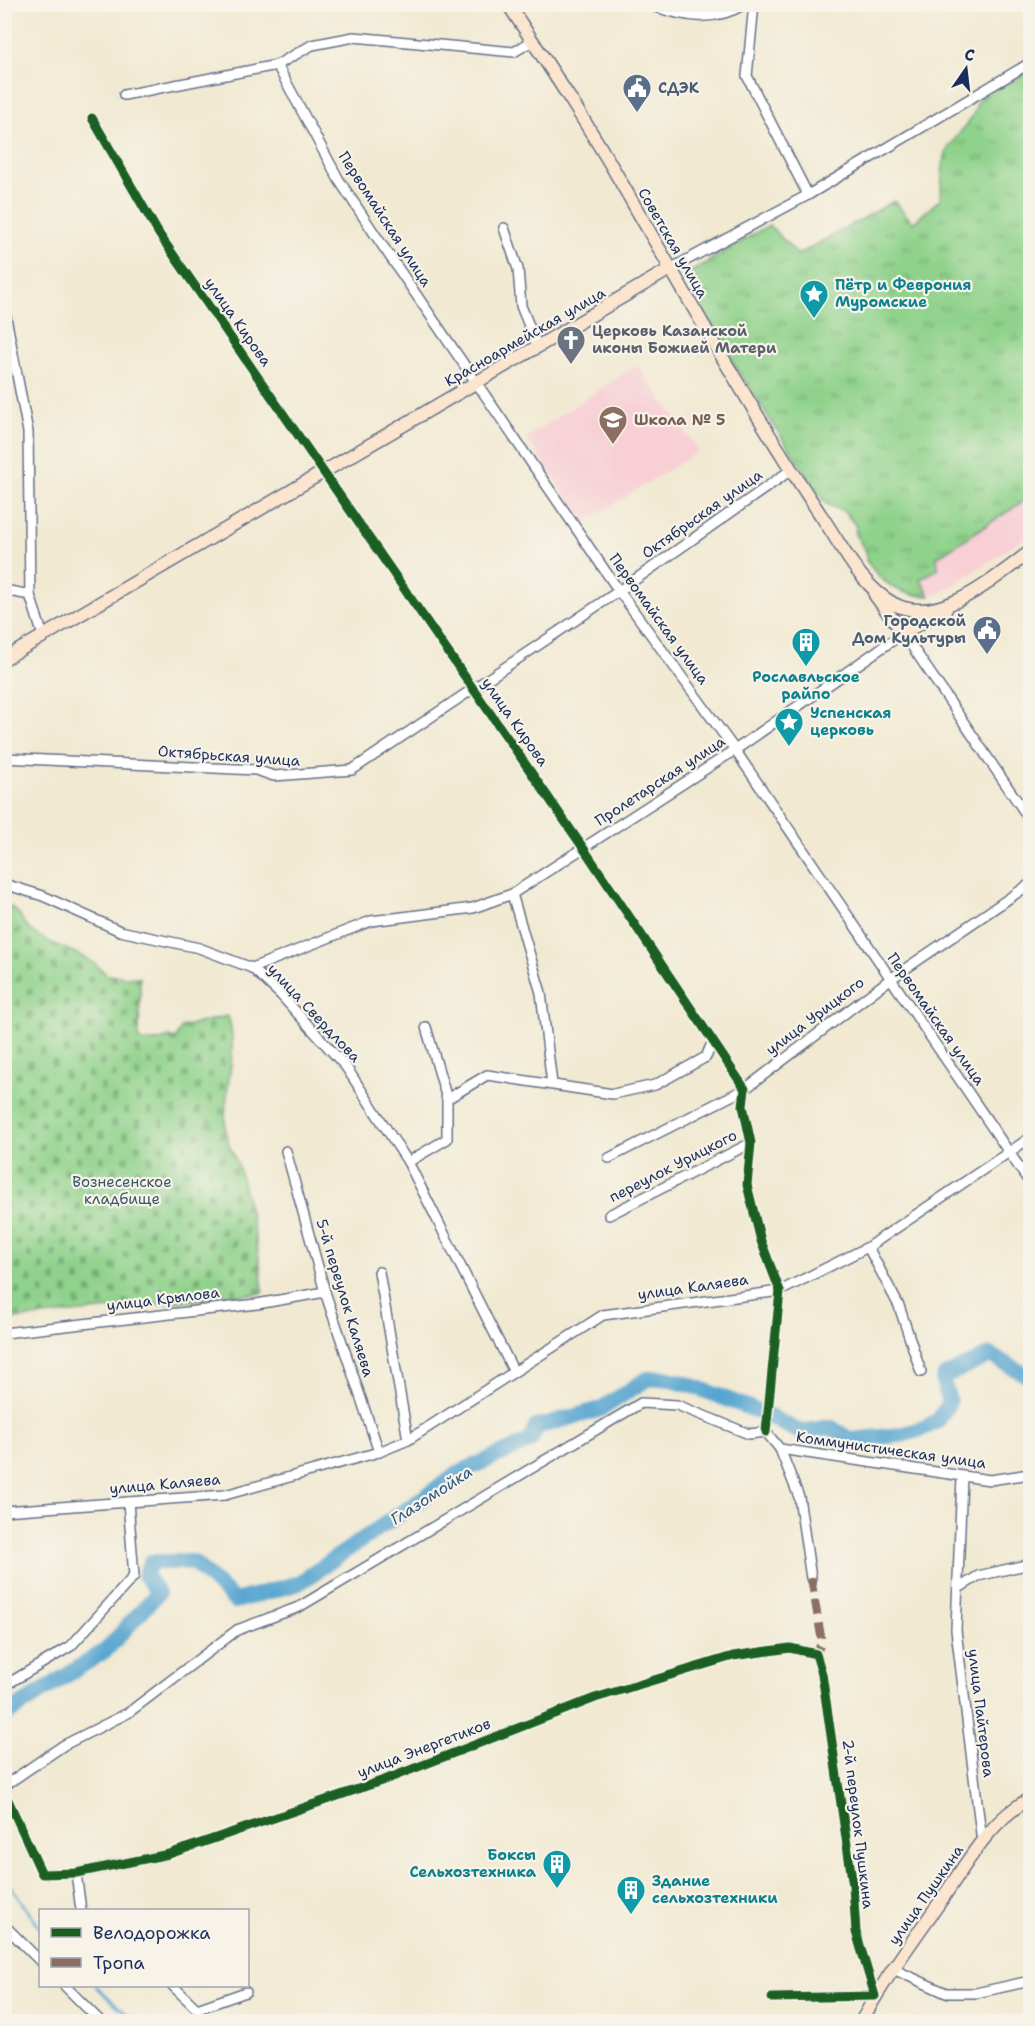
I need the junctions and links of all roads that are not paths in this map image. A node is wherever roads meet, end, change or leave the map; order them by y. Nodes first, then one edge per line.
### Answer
1 (508, 4) edge
2 (745, 4) edge
3 (754, 4) edge
4 (652, 6) dead end
5 (532, 41) junction
6 (1030, 63) edge
7 (276, 65) junction
8 (124, 95) dead end
9 (92, 118) dead end
10 (808, 195) junction
11 (504, 228) dead end
12 (669, 268) junction
13 (4, 307) edge
14 (538, 348) junction
15 (476, 382) junction
16 (791, 470) junction
17 (325, 473) junction
18 (1030, 552) edge
19 (870, 588) junction
20 (4, 590) edge
21 (619, 591) junction
22 (30, 595) junction
23 (960, 601) junction
24 (895, 605) joint
25 (903, 633) junction
26 (43, 636) junction
27 (4, 659) edge
28 (474, 689) junction
29 (735, 750) junction
30 (4, 758) edge
31 (1030, 820) edge
32 (584, 849) junction
33 (4, 884) edge
34 (1030, 884) edge
35 (512, 894) junction
36 (252, 968) junction
37 (889, 980) junction
38 (426, 1027) dead end
39 (712, 1041) junction
40 (552, 1084) junction
41 (745, 1089) junction
42 (447, 1099) junction
43 (1030, 1138) edge
44 (751, 1143) junction
45 (286, 1151) dead end
46 (1010, 1151) junction
47 (609, 1158) dead end
48 (408, 1162) junction
49 (1030, 1183) edge
50 (609, 1215) dead end
51 (868, 1247) junction
52 (380, 1272) dead end
53 (780, 1291) junction
54 (325, 1292) junction
55 (4, 1333) edge
56 (513, 1372) junction
57 (921, 1372) dead end
58 (766, 1432) junction
59 (408, 1440) junction
60 (780, 1449) junction
61 (379, 1452) junction
62 (1030, 1474) edge
63 (962, 1477) junction
64 (128, 1502) junction
65 (4, 1511) edge
66 (1030, 1564) edge
67 (811, 1578) dead end
68 (959, 1588) junction
69 (816, 1654) joint
70 (4, 1686) edge
71 (4, 1785) edge
72 (4, 1791) edge
73 (1030, 1799) edge
74 (982, 1842) junction
75 (76, 1873) junction
76 (81, 1909) edge
77 (4, 1925) edge
78 (39, 1960) edge
79 (893, 1968) junction
80 (1030, 1981) edge
81 (66, 1987) edge
82 (174, 1987) edge
83 (246, 1992) dead end
84 (875, 1996) junction
85 (772, 1998) dead end
86 (101, 2022) edge
87 (861, 2022) edge

1 - 5 main road, Советская улица
2 - 4 street
3 - 10 street
5 - 7 street
5 - 12 main road, Советская улица
6 - 10 street, Красноармейская улица
7 - 8 street
7 - 15 street, Первомайская улица
9 - 17 street, улица Кирова
10 - 12 street, Красноармейская улица
11 - 14 street
12 - 14 main road, Красноармейская улица
12 - 16 main road, Советская улица
13 - 22 street
14 - 15 main road, Красноармейская улица
15 - 17 main road, Красноармейская улица
15 - 21 street, Первомайская улица
16 - 19 main road, Советская улица
16 - 21 street, Октябрьская улица
17 - 26 main road, Красноармейская улица
17 - 28 street, улица Кирова
18 - 23 main road, Пролетарская улица
19 - 24 main road, Советская улица
19 - 25 main road, Советская улица
20 - 22 street
21 - 28 street, Октябрьская улица
21 - 29 street, Первомайская улица
22 - 26 street
23 - 24 main road, Пролетарская улица
23 - 25 main road, Пролетарская улица
25 - 29 street, Пролетарская улица
25 - 31 street, Советская улица
26 - 27 main road, Красноармейская улица
28 - 30 street, Октябрьская улица
28 - 32 street, улица Кирова
29 - 32 street, Пролетарская улица
29 - 37 street, Первомайская улица
32 - 35 street, Пролетарская улица
32 - 39 street, улица Кирова
33 - 36 street, улица Свердлова
34 - 37 street, улица Урицкого
35 - 36 street, Пролетарская улица
35 - 40 street
36 - 48 street, улица Свердлова
37 - 41 street, улица Урицкого
37 - 46 street, Первомайская улица
38 - 42 street
39 - 40 street
39 - 41 street, улица Кирова
40 - 42 street
41 - 44 street
41 - 47 street, улица Урицкого
42 - 48 street
43 - 46 street, улица Каляева
44 - 50 street, переулок Урицкого
44 - 53 street
45 - 54 street, 5-й переулок Каляева
46 - 49 street, Первомайская улица
46 - 51 street, улица Каляева
48 - 56 street, улица Свердлова
51 - 53 street, улица Каляева
51 - 57 street
52 - 59 street
53 - 56 street, улица Каляева
53 - 58 street
54 - 55 street, улица Крылова
54 - 61 street, 5-й переулок Каляева
56 - 59 street, улица Каляева
58 - 60 street, Коммунистическая улица
58 - 71 street
59 - 61 street, улица Каляева
60 - 63 street, Коммунистическая улица
60 - 67 street
61 - 64 street, улица Каляева
62 - 63 street, Коммунистическая улица
63 - 68 street, улица Пайтерова
64 - 65 street, улица Каляева
64 - 70 street
66 - 68 street
68 - 74 street, улица Пайтерова
69 - 75 street, улица Энергетиков
69 - 84 street, 2-й переулок Пушкина
72 - 75 street, улица Энергетиков
73 - 74 main road, улица Пушкина
74 - 79 main road, улица Пушкина
75 - 76 street
77 - 78 street
79 - 80 street
79 - 84 main road, улица Пушкина
81 - 86 street
82 - 83 street
84 - 85 street
84 - 87 main road, улица Пушкина

